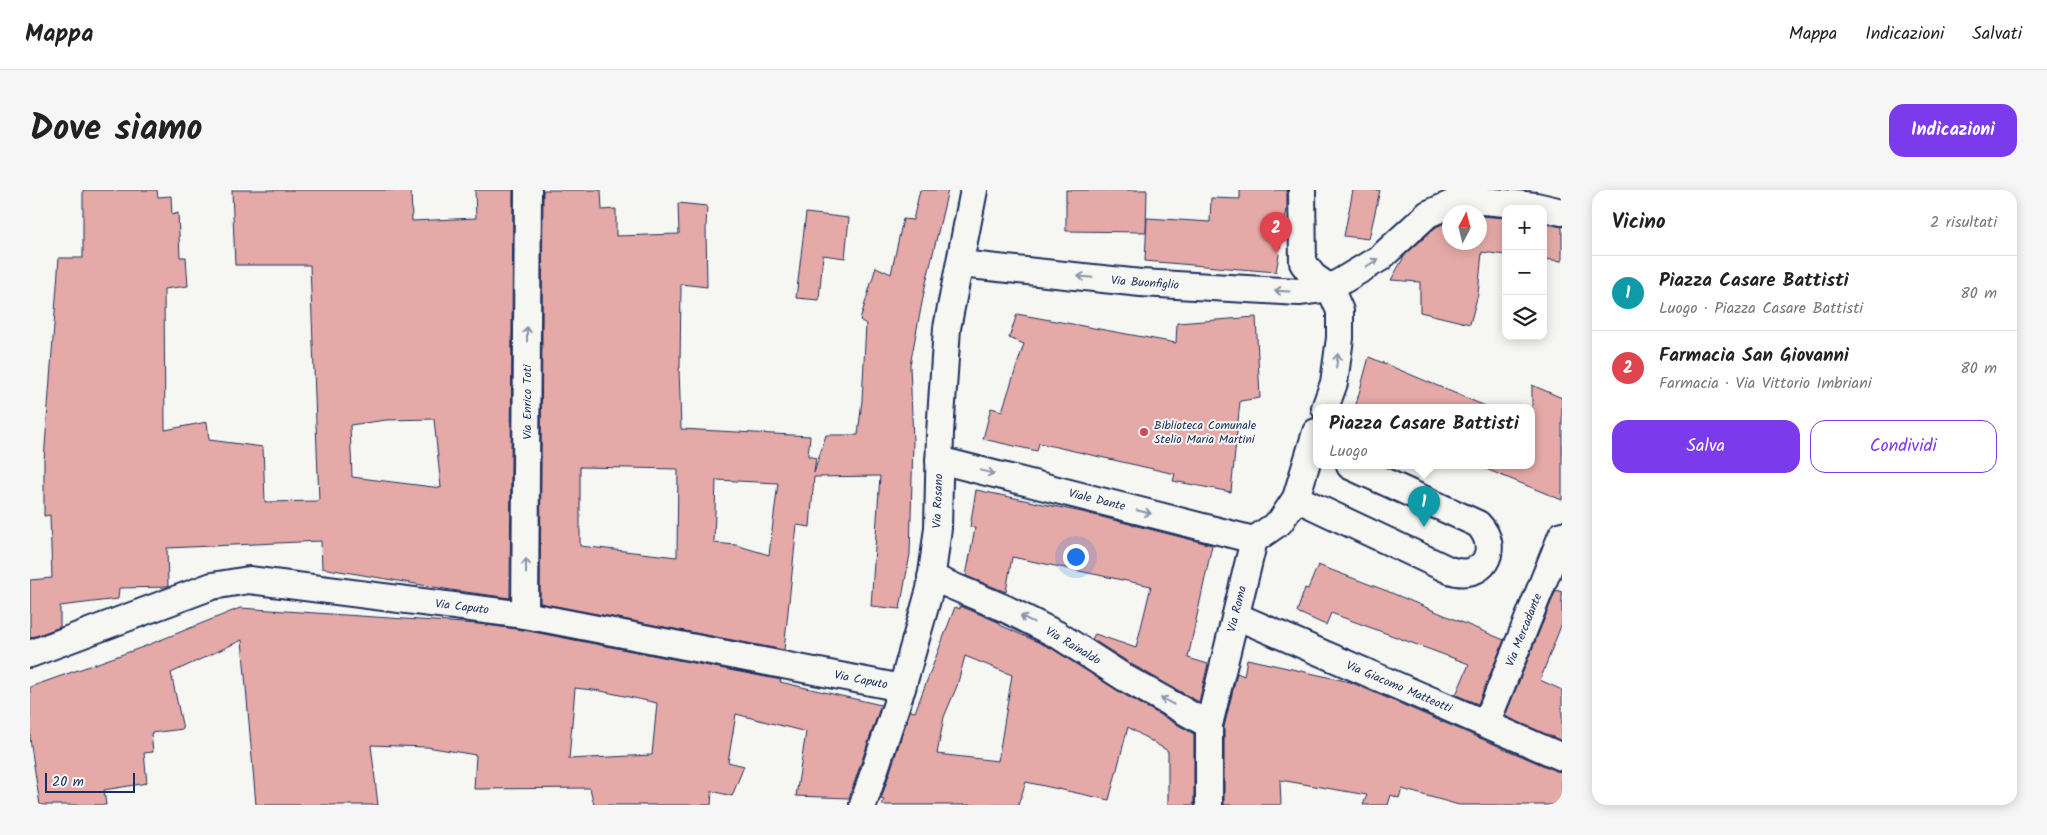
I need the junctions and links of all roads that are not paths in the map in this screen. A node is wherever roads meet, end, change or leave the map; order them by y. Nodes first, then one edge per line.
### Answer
1 (528, 190) edge
2 (974, 190) edge
3 (1302, 190) edge
4 (1562, 212) edge
5 (960, 264) junction
6 (1330, 288) junction
7 (1326, 404) edge
8 (1313, 449) edge
9 (939, 460) junction
10 (1357, 469) edge
11 (1296, 498) junction
12 (1254, 540) junction
13 (1561, 542) edge
14 (932, 577) junction
15 (525, 615) junction
16 (1236, 616) junction
17 (30, 654) edge
18 (902, 688) junction
19 (1486, 724) junction
20 (1209, 725) junction
21 (1562, 757) edge
22 (863, 805) edge
23 (1209, 805) edge

15 -> 1 street, Via Enrico Toti
2 - 5 street, Via Rosano
3 - 6 street
6 -> 4 street
6 -> 5 street, Via Buonfiglio
5 - 9 street, Via Rosano
7 -> 6 street
8 - 11 street
9 -> 12 street, Viale Dante
9 - 14 street, Via Rosano
10 - 11 street
11 - 12 street
12 - 16 street, Via Roma
13 - 19 street, Via Mercadante
14 - 18 street, Via Rosano
20 -> 14 street, Via Rainaldo
15 - 17 street, Via Caputo
15 - 18 street, Via Caputo
16 - 19 street, Via Giacomo Matteotti
16 - 20 street, Via Roma
18 - 22 street, Via Rosano
19 - 21 street, Via Giacomo Matteotti
20 - 23 street, Via Roma

